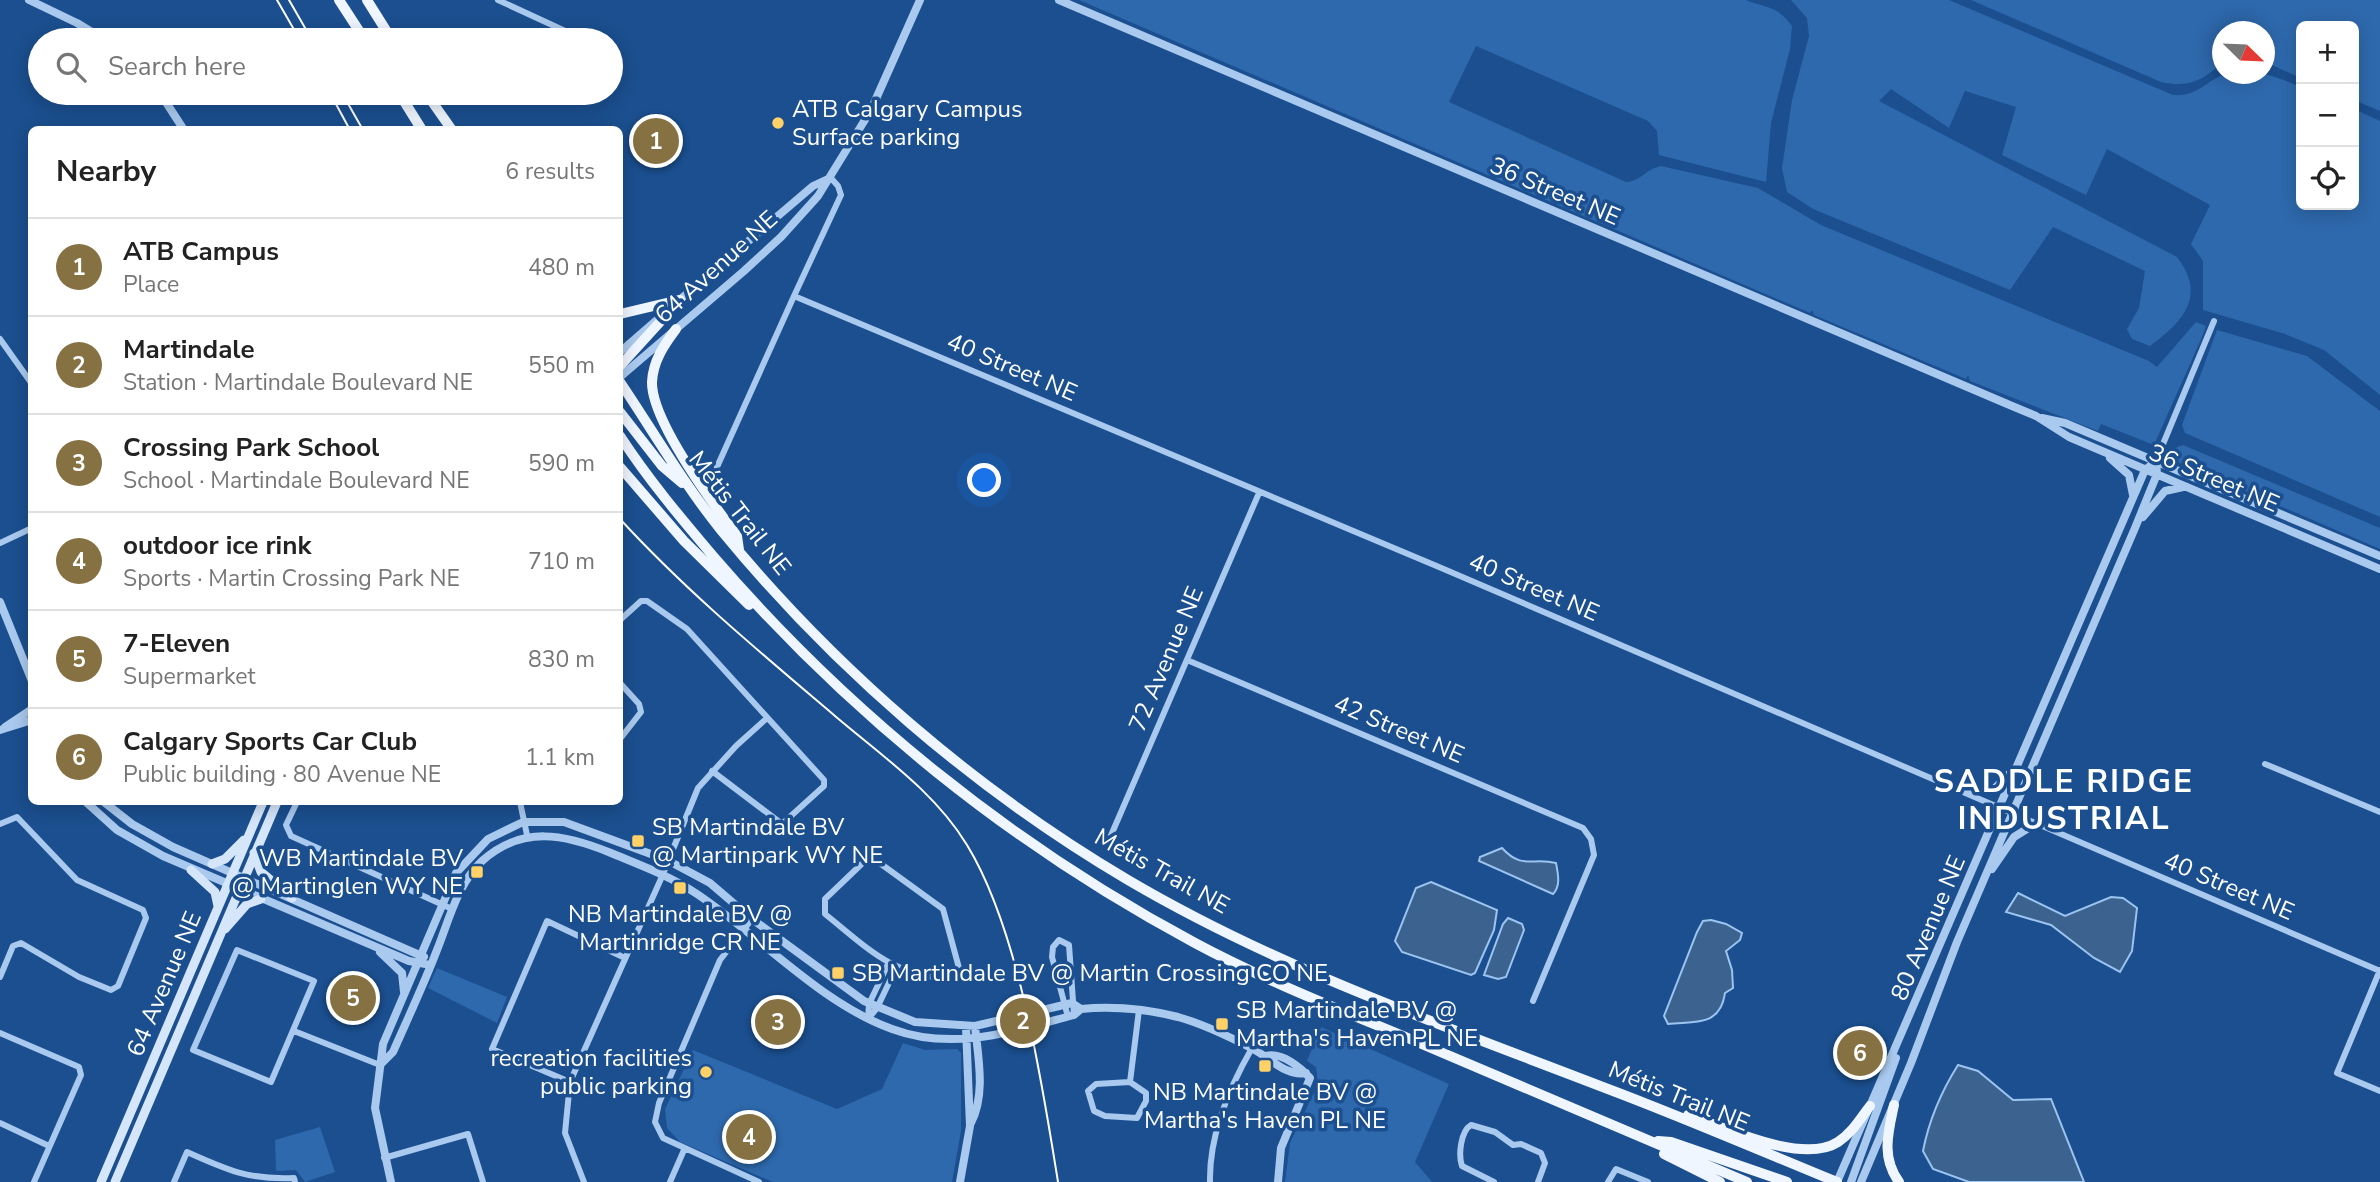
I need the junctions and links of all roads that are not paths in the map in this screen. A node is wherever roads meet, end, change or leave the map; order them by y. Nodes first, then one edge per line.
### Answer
1 (29, 0) edge
2 (339, 0) edge
3 (367, 0) edge
4 (498, 0) edge
5 (920, 0) edge
6 (1059, 0) edge
7 (85, 28) edge
8 (357, 28) edge
9 (384, 28) edge
10 (559, 28) edge
11 (168, 105) edge
12 (406, 105) edge
13 (434, 105) edge
14 (181, 126) edge
15 (420, 126) edge
16 (449, 126) edge
17 (830, 177) junction
18 (794, 296) junction
19 (680, 300) junction
20 (623, 313) edge
21 (2214, 321) dead end
22 (676, 329) junction
23 (0, 340) edge
24 (623, 349) edge
25 (623, 363) edge
26 (623, 376) edge
27 (28, 378) edge
28 (623, 384) edge
29 (623, 416) edge
30 (2036, 416) junction
31 (623, 441) edge
32 (2099, 450) junction
33 (2156, 461) junction
34 (718, 467) dead end
35 (623, 470) edge
36 (2145, 470) junction
37 (2157, 474) junction
38 (2189, 488) junction
39 (691, 490) junction
40 (1259, 493) junction
41 (2134, 498) junction
42 (2135, 528) junction
43 (28, 530) edge
44 (0, 543) edge
45 (739, 550) junction
46 (2380, 556) edge
47 (2380, 569) edge
48 (0, 602) edge
49 (623, 614) edge
50 (766, 618) junction
51 (1187, 660) junction
52 (28, 671) edge
53 (623, 686) edge
54 (28, 712) edge
55 (767, 718) junction
56 (28, 721) edge
57 (3, 729) edge
58 (623, 735) edge
59 (2030, 739) junction
60 (2265, 764) dead end
61 (712, 771) junction
62 (1956, 790) junction
63 (89, 805) edge
64 (108, 805) edge
65 (262, 805) edge
66 (276, 805) edge
67 (296, 805) edge
68 (520, 805) edge
69 (2000, 809) junction
70 (2380, 813) edge
71 (2011, 814) junction
72 (523, 822) junction
73 (0, 824) edge
74 (2035, 824) junction
75 (250, 834) junction
76 (527, 835) junction
77 (1109, 840) dead end
78 (254, 853) junction
79 (667, 860) junction
80 (212, 864) junction
81 (191, 870) junction
82 (233, 873) junction
83 (663, 874) junction
84 (244, 878) junction
85 (228, 885) junction
86 (1980, 886) junction
87 (238, 890) junction
88 (292, 898) junction
89 (261, 899) junction
90 (440, 904) junction
91 (218, 906) junction
92 (452, 909) junction
93 (752, 919) junction
94 (743, 930) junction
95 (218, 939) junction
96 (372, 945) junction
97 (421, 954) junction
98 (625, 958) junction
99 (417, 964) junction
100 (888, 964) junction
101 (431, 965) junction
102 (896, 968) junction
103 (2380, 971) edge
104 (0, 977) edge
105 (404, 995) junction
106 (1533, 1000) dead end
107 (1068, 1003) junction
108 (873, 1006) junction
109 (1139, 1010) junction
110 (1074, 1014) junction
111 (868, 1019) junction
112 (970, 1027) junction
113 (294, 1031) junction
114 (0, 1033) edge
115 (1903, 1035) junction
116 (972, 1040) junction
117 (1252, 1048) junction
118 (380, 1065) junction
119 (570, 1082) junction
120 (1130, 1082) junction
121 (1607, 1088) junction
122 (2380, 1091) edge
123 (1894, 1105) junction
124 (1870, 1106) junction
125 (0, 1123) edge
126 (1647, 1140) junction
127 (49, 1146) junction
128 (684, 1150) junction
129 (384, 1158) junction
130 (34, 1182) edge
131 (101, 1182) edge
132 (115, 1182) edge
133 (174, 1182) edge
134 (295, 1182) edge
135 (391, 1182) edge
136 (483, 1182) edge
137 (584, 1182) edge
138 (670, 1182) edge
139 (759, 1182) edge
140 (960, 1182) edge
141 (1210, 1182) edge
142 (1278, 1182) edge
143 (1494, 1182) edge
144 (1538, 1182) edge
145 (1608, 1182) edge
146 (1648, 1182) edge
147 (1720, 1182) edge
148 (1747, 1182) edge
149 (1787, 1182) edge
150 (1837, 1182) edge
151 (1851, 1182) edge
152 (1861, 1182) edge
153 (1899, 1182) edge

1 - 7 street
2 - 8 main road
3 - 9 main road
4 - 10 street
5 - 17 street, 64 Avenue NE
6 - 30 street, 36 Street NE
11 - 14 street
12 - 15 main road
13 - 16 main road
17 - 18 street
17 - 19 street, 64 Avenue NE
17 - 22 street, 64 Avenue NE
18 - 34 street
18 - 40 street, 40 Street NE
19 - 20 main road
19 - 24 street, 64 Avenue NE
19 - 25 main road
21 - 33 street, 80 Avenue NE
22 - 26 street, 64 Avenue NE
22 - 45 main road
23 - 27 street
28 - 39 main road, Métis Trail NE
29 - 39 main road
30 - 32 street, 36 Street NE
30 - 33 street, 36 Street NE
31 - 50 main road, Métis Trail NE
32 - 36 street, 36 Street NE
32 - 41 street
33 - 36 street, 80 Avenue NE
33 - 37 street, 80 Avenue NE
33 - 46 street, 36 Street NE
35 - 50 main road
36 - 37 street, 36 Street NE
36 - 41 street, 80 Avenue NE
37 - 38 street, 36 Street NE
37 - 42 street, 80 Avenue NE
38 - 42 street
38 - 47 street, 36 Street NE
39 - 45 main road, Métis Trail NE
40 - 51 street, 72 Avenue NE
40 - 62 street, 40 Street NE
41 - 59 street, 80 Avenue NE
42 - 71 street, 80 Avenue NE
43 - 44 street
45 - 121 main road, Métis Trail NE
48 - 52 street
49 - 55 street
50 - 126 main road, Métis Trail NE
51 - 77 street, 72 Avenue NE
51 - 106 street, 42 Street NE
53 - 58 street
54 - 57 street
55 - 61 street
55 - 61 street
56 - 57 street
59 - 62 street
59 - 69 street, 80 Avenue NE
60 - 70 street
61 - 79 street
62 - 69 street, 40 Street NE
63 - 81 street
64 - 80 street
65 - 75 main road, 64 Avenue NE
66 - 78 main road, 64 Avenue NE
67 - 90 street
68 - 72 street
69 - 71 street, 40 Street NE
69 - 115 street, 80 Avenue NE
71 - 74 street, 40 Street NE
71 - 86 street, 80 Avenue NE
72 - 76 street
72 - 79 street
72 - 90 street
73 - 104 street
74 - 86 street
74 - 103 street, 40 Street NE
75 - 80 main road
75 - 82 main road, 64 Avenue NE
76 - 83 street
76 - 92 street
78 - 84 main road, 64 Avenue NE
78 - 88 main road
79 - 83 street
79 - 93 street
80 - 82 street
81 - 85 street
81 - 91 main road
82 - 84 street
82 - 85 main road, 64 Avenue NE
83 - 94 street
83 - 98 street
84 - 87 main road, 64 Avenue NE
84 - 88 street
85 - 87 street
85 - 91 main road, 64 Avenue NE
86 - 123 street, 80 Avenue NE
87 - 89 street
87 - 95 main road, 64 Avenue NE
88 - 97 street
89 - 95 main road
89 - 96 street
90 - 92 street
90 - 97 street
91 - 131 main road, 64 Avenue NE
92 - 101 street
93 - 94 street
93 - 108 street
94 - 111 street
94 - 128 street
95 - 132 main road, 64 Avenue NE
96 - 99 street
96 - 105 street
97 - 99 street
97 - 101 street
98 - 119 street
98 - 119 street
99 - 101 street
99 - 105 street
100 - 102 street
100 - 102 street
100 - 108 street
101 - 118 street
102 - 108 street
103 - 122 street
105 - 118 street
107 - 107 street
107 - 110 street
107 - 110 street
107 - 112 street
108 - 111 street
108 - 112 street
109 - 110 street
109 - 117 street
109 - 120 street
110 - 116 street
111 - 116 street
112 - 116 street
113 - 113 street
113 - 118 street
114 - 127 street
115 - 124 street, 80 Avenue NE
115 - 151 street
116 - 140 street
117 - 141 street
117 - 142 street
118 - 129 street
119 - 137 street
120 - 120 street
121 - 124 main road
121 - 150 main road, Métis Trail NE
123 - 152 street, 80 Avenue NE
123 - 153 main road
124 - 150 street, 80 Avenue NE
125 - 127 street
126 - 147 main road
126 - 148 main road, Métis Trail NE
126 - 149 main road
127 - 130 street
128 - 138 street
128 - 139 street
129 - 135 street
129 - 136 street
133 - 134 street
143 - 144 street
145 - 146 street

